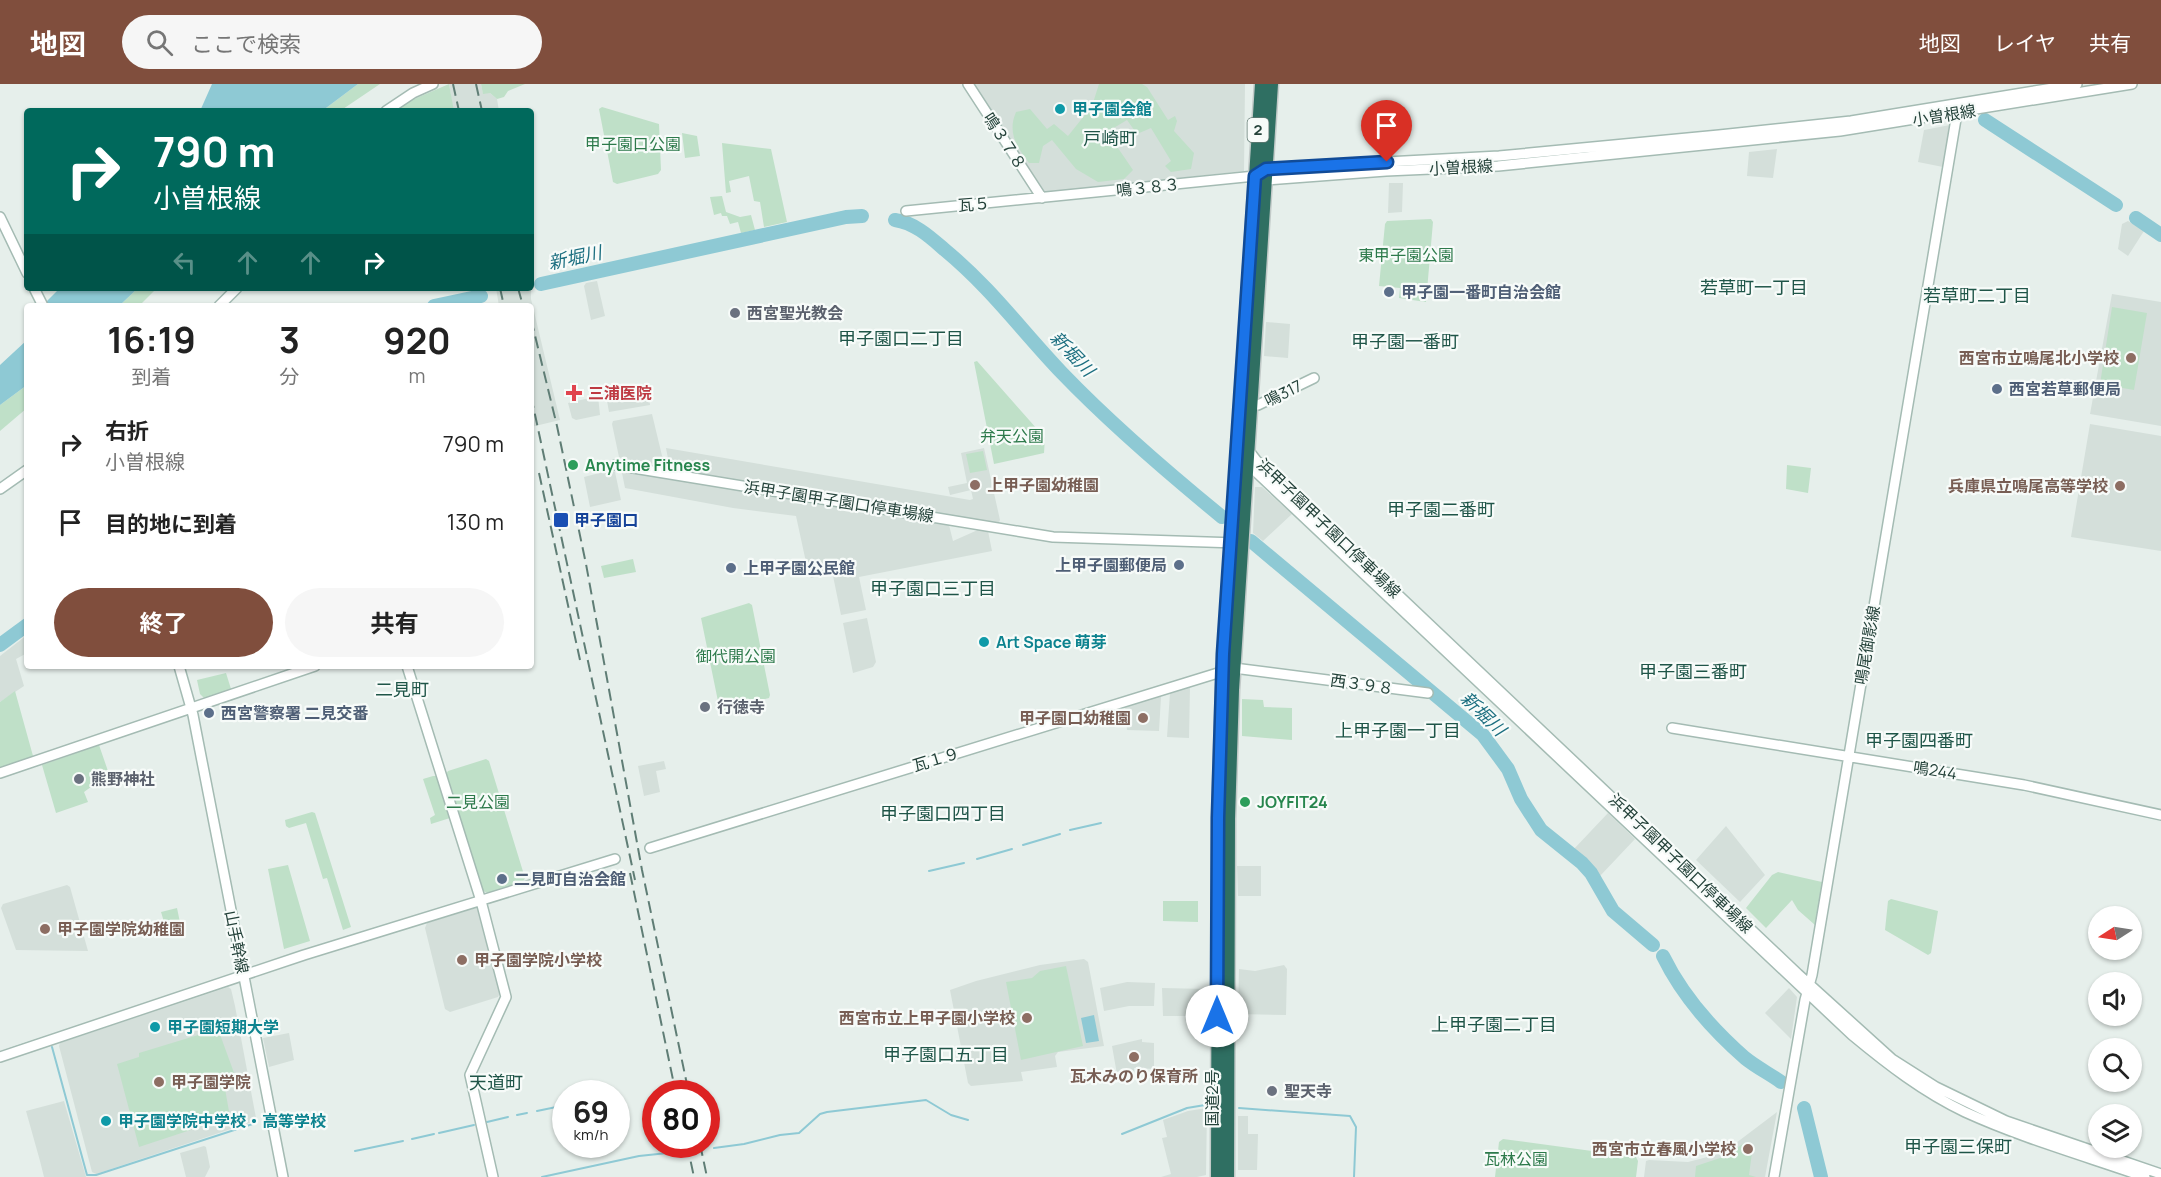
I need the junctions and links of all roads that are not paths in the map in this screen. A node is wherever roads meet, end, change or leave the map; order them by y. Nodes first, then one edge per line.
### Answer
1 (433, 84) edge
2 (968, 84) edge
3 (1261, 84) edge
4 (1272, 84) edge
5 (2077, 84) edge
6 (2132, 84) edge
7 (391, 108) edge
8 (1958, 113) junction
9 (1262, 175) junction
10 (1042, 198) junction
11 (906, 211) dead end
12 (0, 217) edge
13 (24, 267) edge
14 (234, 291) edge
15 (222, 303) edge
16 (1314, 378) dead end
17 (1251, 405) junction
18 (1237, 436) junction
19 (1247, 452) junction
20 (615, 465) dead end
21 (24, 472) edge
22 (0, 489) edge
23 (1236, 543) junction
24 (180, 669) edge
25 (306, 669) edge
26 (408, 669) edge
27 (1228, 669) junction
28 (1428, 693) dead end
29 (190, 708) junction
30 (1672, 728) dead end
31 (1849, 755) junction
32 (0, 773) edge
33 (2161, 815) edge
34 (650, 848) dead end
35 (615, 859) dead end
36 (481, 901) junction
37 (244, 975) junction
38 (1808, 988) junction
39 (0, 1057) edge
40 (2161, 1174) edge
41 (282, 1177) edge
42 (493, 1177) edge
43 (1217, 1177) edge
44 (1228, 1177) edge
45 (1774, 1177) edge
46 (2145, 1177) edge

1 - 7 street
2 - 10 street, 鳴３７８
3 - 9 highway, 国道2号 / 2
4 - 9 highway, 国道2号 / 2
5 - 9 street, 小曽根線
6 - 8 street, 小曽根線
8 - 9 street, 小曽根線
8 - 31 street, 鳴尾御影線
9 - 10 street, 鳴３８３
9 - 17 highway, 国道2号 / 2
9 - 18 highway, 国道2号 / 2
10 - 11 street, 瓦５
12 - 13 street
14 - 15 street
16 - 17 street, 鳴317
17 - 19 highway, 国道2号 / 2
18 - 19 street, 浜甲子園甲子園口停車場線
18 - 23 highway, 国道2号 / 2
19 - 23 highway, 国道2号 / 2
19 - 38 street, 浜甲子園甲子園口停車場線
20 - 23 street, 浜甲子園甲子園口停車場線
21 - 22 street
23 - 27 highway, 国道2号 / 2
24 - 29 street, 山手幹線
25 - 29 street
26 - 36 street
27 - 28 street, 西３９８
27 - 34 street, 瓦１９
27 - 43 highway, 国道2号 / 2
27 - 44 highway, 国道2号 / 2
29 - 32 street
29 - 37 street, 山手幹線
30 - 31 street, 鳴244
31 - 33 street, 鳴244
31 - 38 street, 鳴尾御影線
35 - 36 street
36 - 37 street
36 - 42 street
37 - 39 street
37 - 41 street, 山手幹線
38 - 40 street, 浜甲子園甲子園口停車場線
38 - 45 street, 鳴尾御影線
38 - 46 street, 浜甲子園甲子園口停車場線

